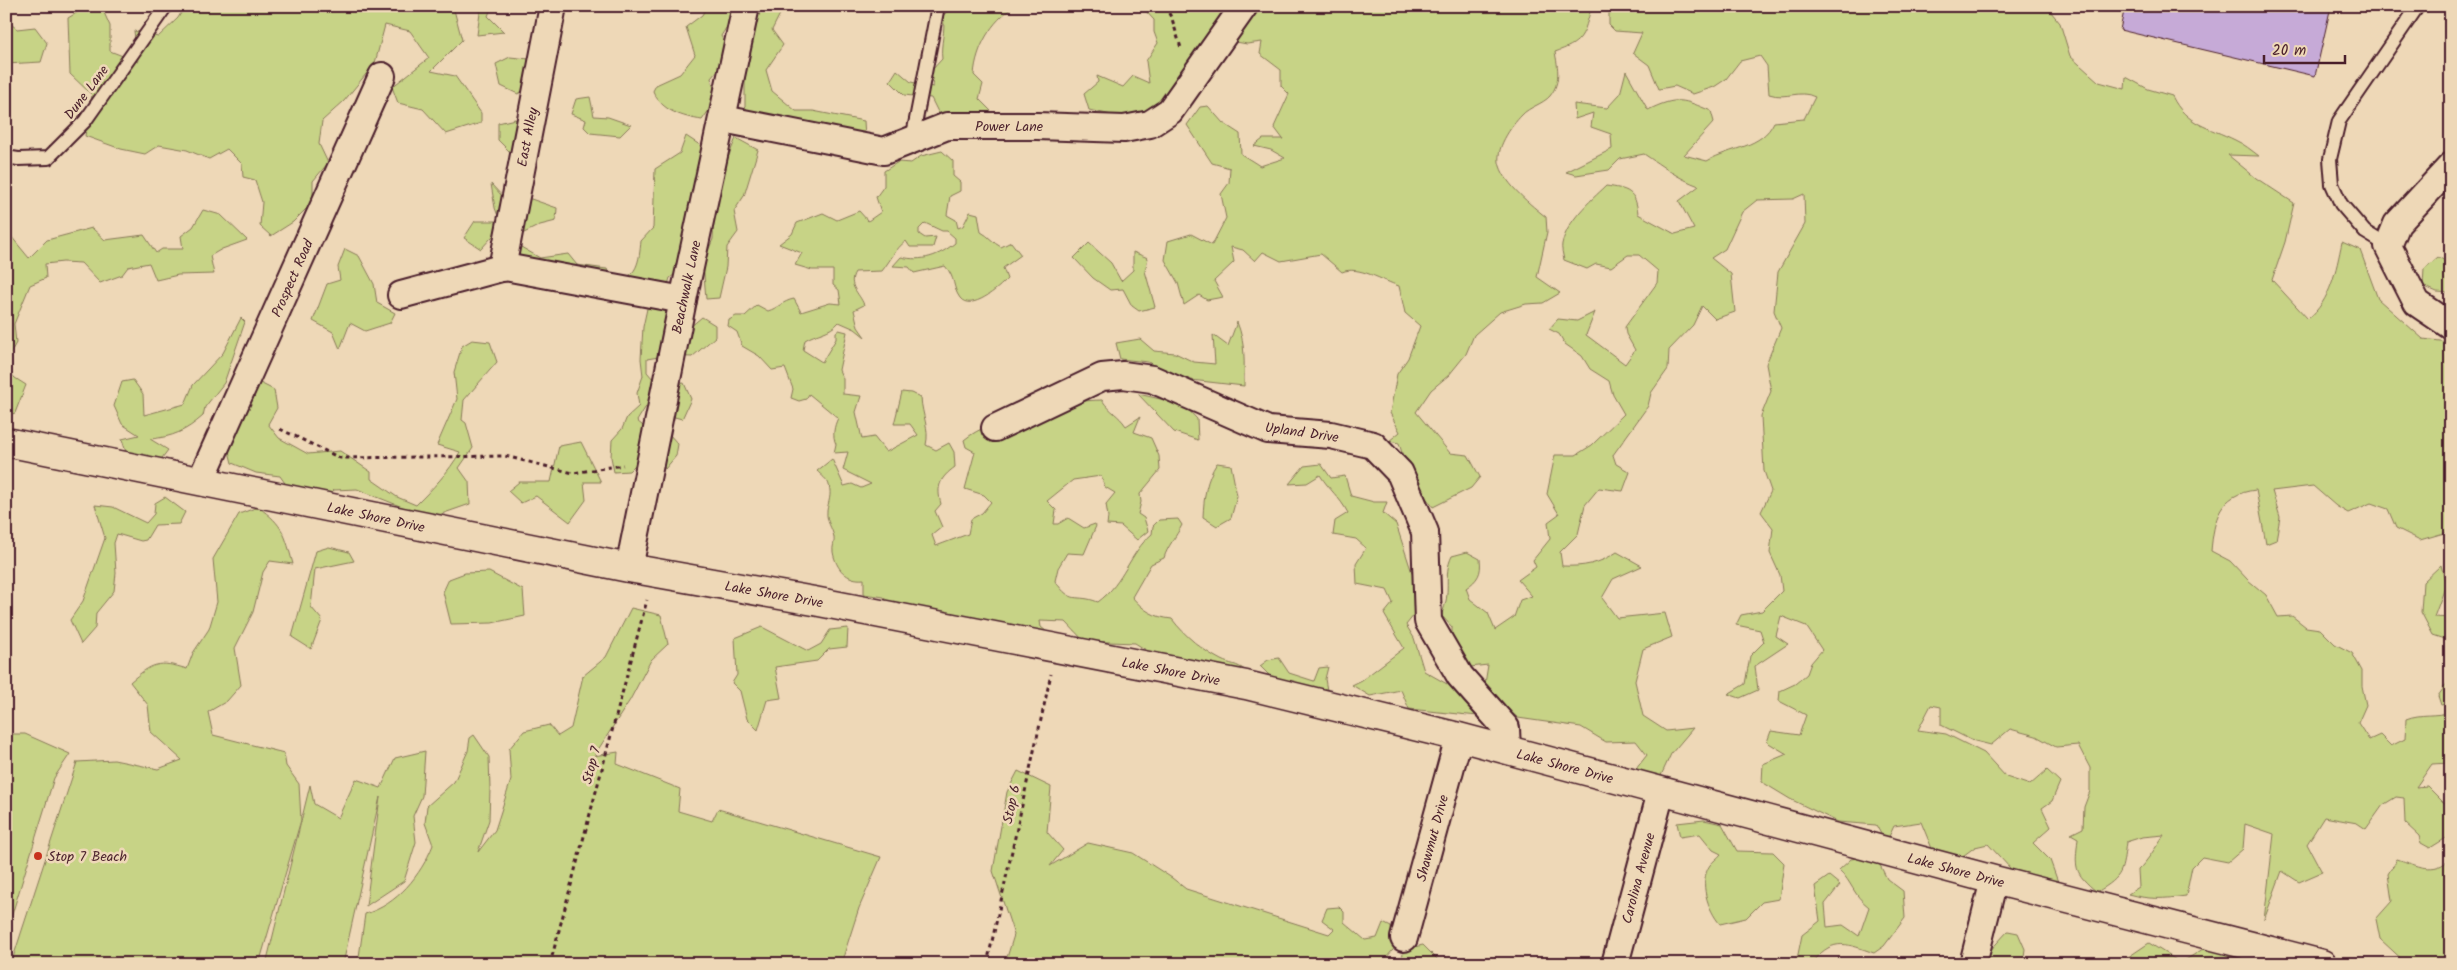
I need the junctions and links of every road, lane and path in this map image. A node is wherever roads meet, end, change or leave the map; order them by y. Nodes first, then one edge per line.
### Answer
1 (166, 6) edge
2 (553, 6) edge
3 (746, 6) edge
4 (938, 6) edge
5 (1165, 6) edge
6 (1244, 6) edge
7 (2418, 6) edge
8 (382, 76) dead end
9 (1185, 88) junction
10 (723, 119) junction
11 (912, 140) junction
12 (6, 157) edge
13 (2451, 166) edge
14 (2388, 246) junction
15 (502, 268) junction
16 (401, 295) dead end
17 (683, 300) junction
18 (2451, 326) edge
19 (995, 428) dead end
20 (280, 429) dead end
21 (6, 442) edge
22 (651, 460) junction
23 (201, 480) junction
24 (642, 570) junction
25 (1057, 648) junction
26 (1459, 737) junction
27 (1507, 750) junction
28 (1661, 792) junction
29 (1994, 880) junction
30 (1404, 938) dead end
31 (2294, 961) edge
32 (550, 964) edge
33 (987, 964) edge
34 (1615, 964) edge
35 (1973, 964) edge
36 (2322, 964) edge

1 - 12 lane, Dune Lane
2 - 15 street, East Alley
3 - 10 street, Beachwalk Lane
4 - 11 lane
5 - 9 path
6 - 9 street, Power Lane
7 - 14 lane
8 - 23 street, Prospect Road
9 - 11 street, Power Lane
10 - 11 street, Power Lane
10 - 17 street, Beachwalk Lane
13 - 14 street
14 - 18 street
15 - 16 street
15 - 17 street
17 - 22 street, Beachwalk Lane
19 - 27 street, Upland Drive
20 - 22 path
21 - 23 street, Lake Shore Drive
22 - 24 street, Beachwalk Lane
23 - 24 street, Lake Shore Drive
24 - 25 street, Lake Shore Drive
24 - 32 path, Stop 7
25 - 26 street, Lake Shore Drive
25 - 33 path, Stop 6
26 - 27 street, Lake Shore Drive
26 - 30 street, Shawmut Drive
27 - 28 street, Lake Shore Drive
28 - 29 street, Lake Shore Drive
28 - 34 street, Carolina Avenue
29 - 31 street, Lake Shore Drive
29 - 35 street
31 - 36 street, Lake Shore Drive

